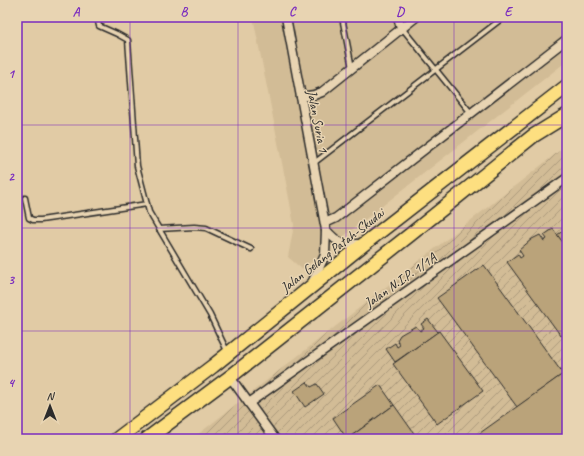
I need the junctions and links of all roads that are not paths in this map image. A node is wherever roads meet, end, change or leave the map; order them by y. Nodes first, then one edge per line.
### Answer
1 (97, 17) edge
2 (286, 17) edge
3 (342, 17) edge
4 (398, 17) edge
5 (416, 17) edge
6 (504, 17) edge
7 (401, 28) junction
8 (567, 38) edge
9 (352, 68) junction
10 (435, 70) junction
11 (567, 86) edge
12 (300, 98) junction
13 (471, 113) junction
14 (567, 115) edge
15 (313, 163) junction
16 (567, 178) edge
17 (25, 198) dead end
18 (147, 204) junction
19 (326, 226) junction
20 (159, 229) junction
21 (364, 244) junction
22 (251, 249) dead end
23 (311, 286) junction
24 (228, 354) junction
25 (230, 376) junction
26 (249, 404) junction
27 (163, 427) junction
28 (121, 438) edge
29 (147, 439) edge
30 (157, 439) edge
31 (275, 439) edge

1 - 18 lane
2 - 12 street, Jalan Suria 1
3 - 9 lane
4 - 7 street
5 - 7 street
6 - 10 lane
7 - 9 street
7 - 10 lane
8 - 13 street
9 - 12 street
10 - 13 lane
10 - 15 lane
11 - 21 main road, Jalan Gelang Patah-Skudai
12 - 15 street, Jalan Suria 1
13 - 19 street
14 - 25 main road
15 - 19 street, Jalan Suria 1
16 - 26 street, Jalan N.I.P. 1/1A
17 - 18 lane
18 - 20 lane
19 - 21 street
19 - 23 street, Jalan Suria 1
20 - 22 lane
20 - 24 lane
21 - 23 main road, Jalan Gelang Patah-Skudai
23 - 24 main road, Jalan Gelang Patah-Skudai
24 - 28 main road, Jalan Gelang Patah-Skudai
25 - 26 street
25 - 27 main road
26 - 31 street
27 - 29 main road
27 - 30 main road

